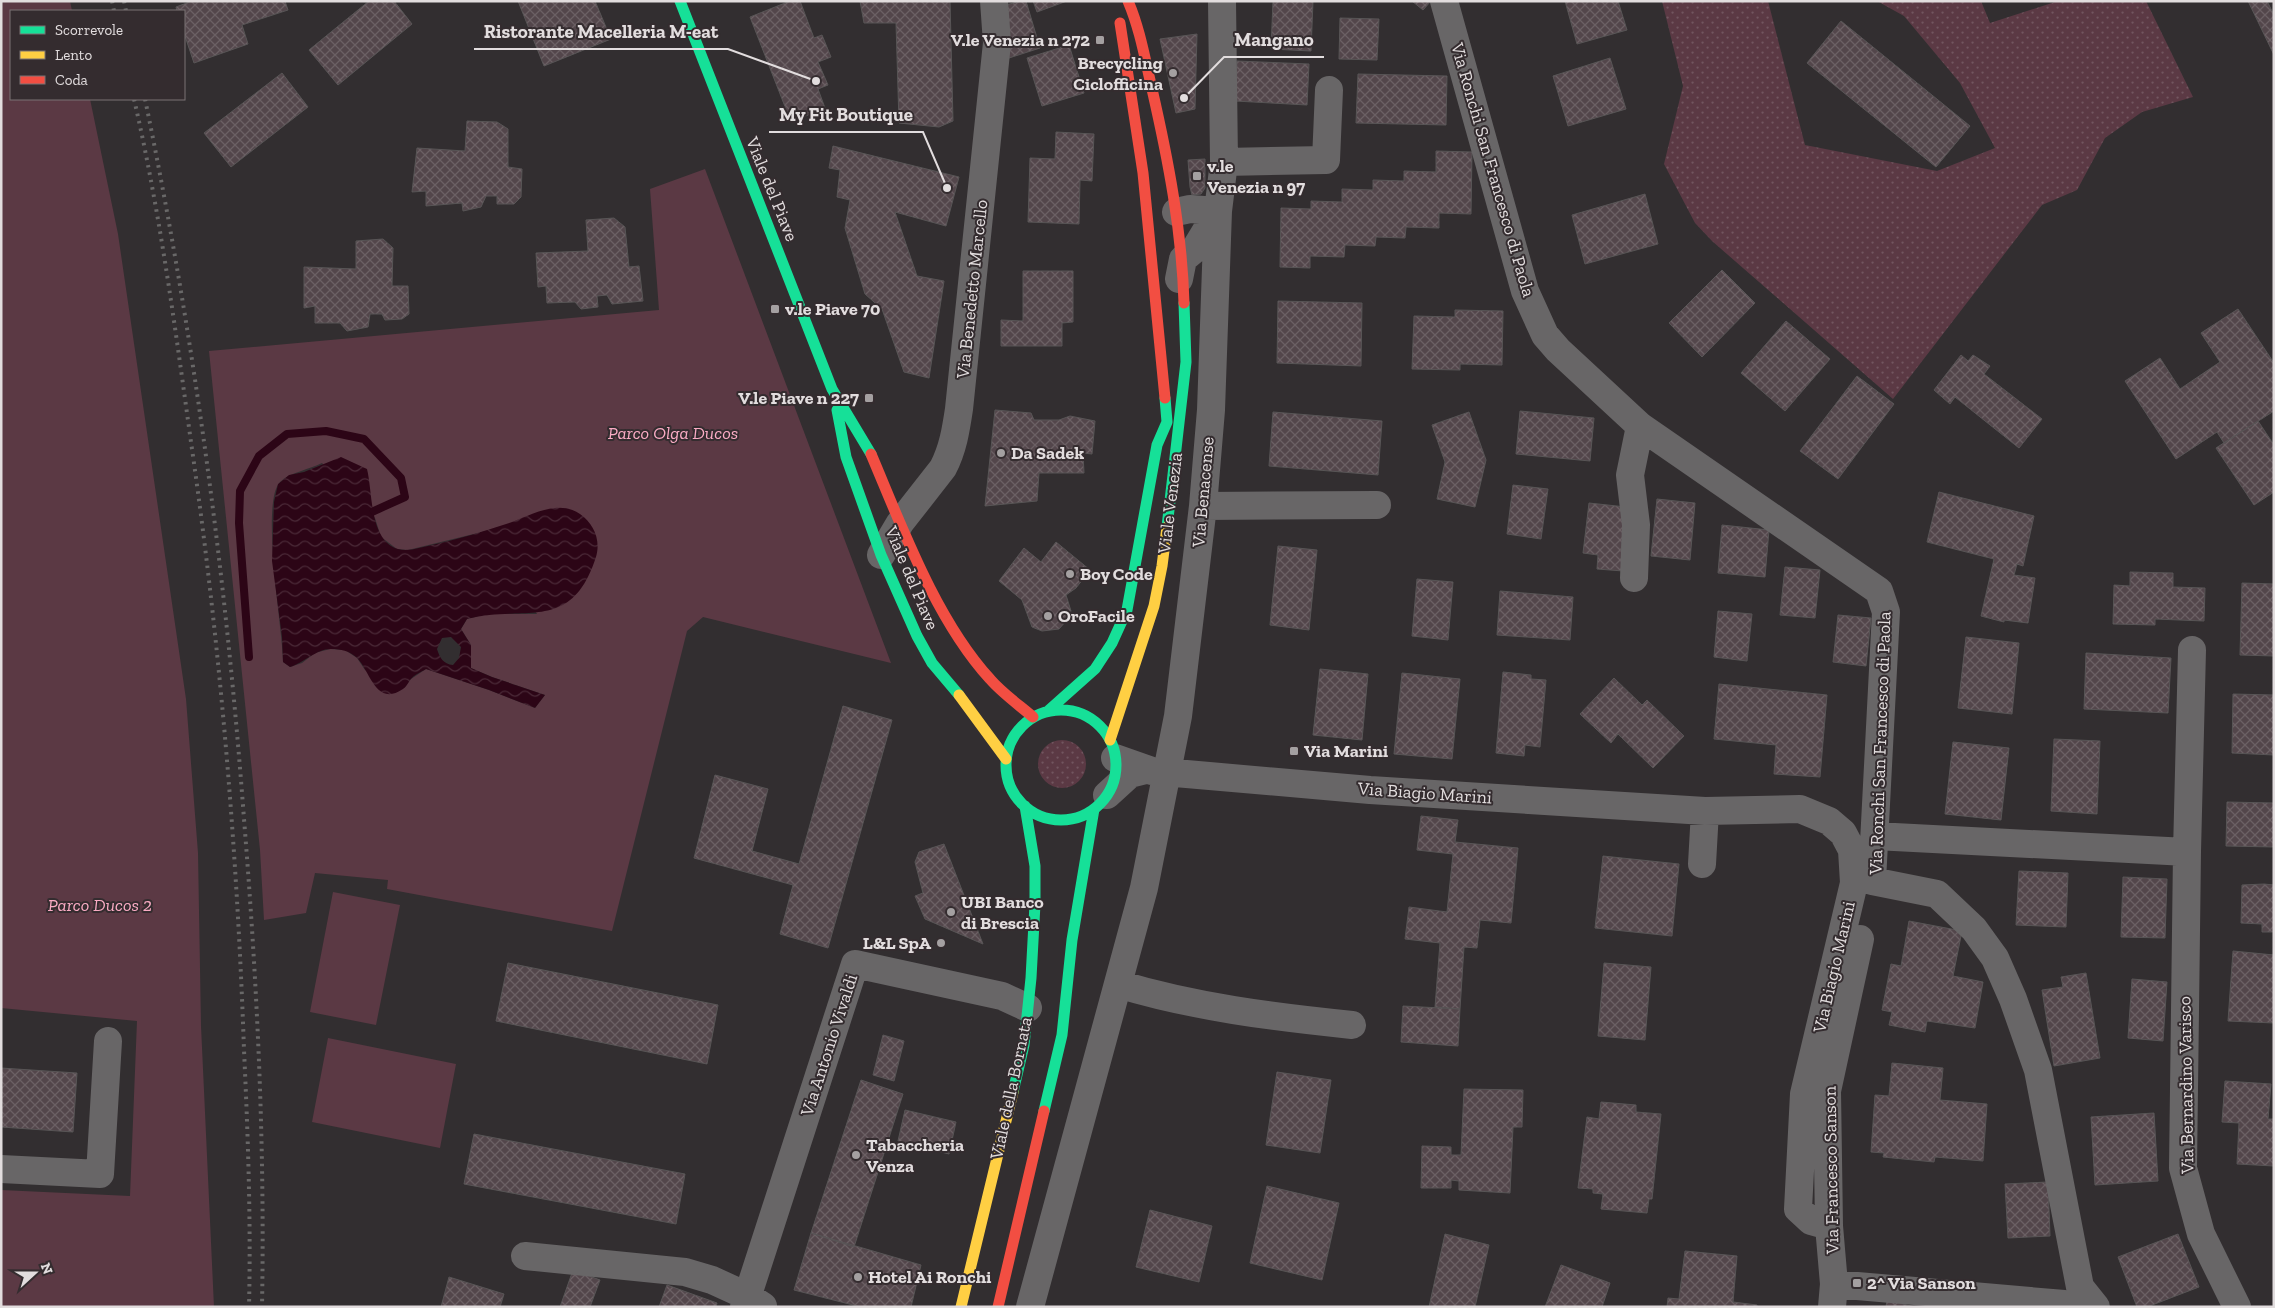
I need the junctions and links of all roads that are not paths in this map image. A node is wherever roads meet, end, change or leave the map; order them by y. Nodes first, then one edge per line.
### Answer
1 (680, 1) edge
2 (994, 1) edge
3 (1117, 1) edge
4 (1128, 1) edge
5 (1222, 1) edge
6 (1444, 1) edge
7 (1330, 90) dead end
8 (1224, 162) junction
9 (1218, 211) junction
10 (1176, 212) junction
11 (1183, 259) junction
12 (832, 389) junction
13 (1167, 422) junction
14 (1640, 426) junction
15 (1377, 505) dead end
16 (1203, 506) junction
17 (900, 523) junction
18 (881, 555) junction
19 (1634, 578) dead end
20 (2192, 650) dead end
21 (1049, 710) junction
22 (1033, 717) junction
23 (1113, 749) junction
24 (1006, 759) junction
25 (1157, 771) junction
26 (1100, 802) junction
27 (1024, 806) junction
28 (1705, 812) junction
29 (1875, 836) junction
30 (2187, 852) junction
31 (1702, 864) dead end
32 (1872, 881) junction
33 (1118, 984) junction
34 (1028, 1008) junction
35 (1352, 1025) dead end
36 (108, 1041) dead end
37 (1, 1169) edge
38 (1829, 1226) junction
39 (525, 1256) dead end
40 (1833, 1295) edge
41 (752, 1303) edge
42 (2064, 1304) dead end
43 (961, 1307) edge
44 (998, 1307) edge
45 (1030, 1307) edge
46 (2096, 1307) edge
47 (2237, 1307) edge

1 - 12 main road, Viale del Piave
2 - 17 street, Via Benedetto Marcello
3 - 13 main road, Viale Venezia
4 - 10 main road, Viale Venezia
5 - 8 street, Via Benacense
6 - 14 street, Via Ronchi San Francesco di Paola
7 - 8 street
8 - 9 street, Via Benacense
9 - 10 street
9 - 11 street, Via Benacense
9 - 16 street, Via Benacense
10 - 11 main road, Viale Venezia
11 - 13 street, Viale Venezia
11 - 23 main road, Viale Venezia
12 - 17 main road, Viale del Piave
12 - 18 main road, Viale del Piave
13 - 21 main road, Viale Venezia
14 - 19 street
14 - 29 street, Via Ronchi San Francesco di Paola
15 - 16 street, Viale Venezia
16 - 25 street, Via Benacense
17 - 18 street, Via Benedetto Marcello
17 - 22 main road, Viale del Piave
18 - 24 main road, Viale del Piave
20 - 30 street, Via Bernardino Varisco
21 - 22 main road
21 - 23 main road
22 - 24 main road
23 - 25 street
23 - 26 main road
24 - 27 main road
25 - 26 street
25 - 28 street, Via Biagio Marini
25 - 33 street
26 - 27 main road
26 - 44 main road, Viale della Bornata
27 - 34 main road, Viale della Bornata
28 - 31 street
28 - 38 street, Via Biagio Marini
29 - 30 street
29 - 32 street, Via Ronchi San Francesco di Paola
30 - 47 street, Via Bernardino Varisco
32 - 38 street, Via Francesco Sanson
32 - 46 street, Via Ronchi San Francesco di Paola
33 - 35 street
33 - 45 street
34 - 41 street, Via Antonio Vivaldi
34 - 43 main road, Viale della Bornata
36 - 37 street
38 - 40 street, Via Francesco Sanson
39 - 41 street, Via Antonio Vivaldi
40 - 42 street, Via Francesco Sanson

